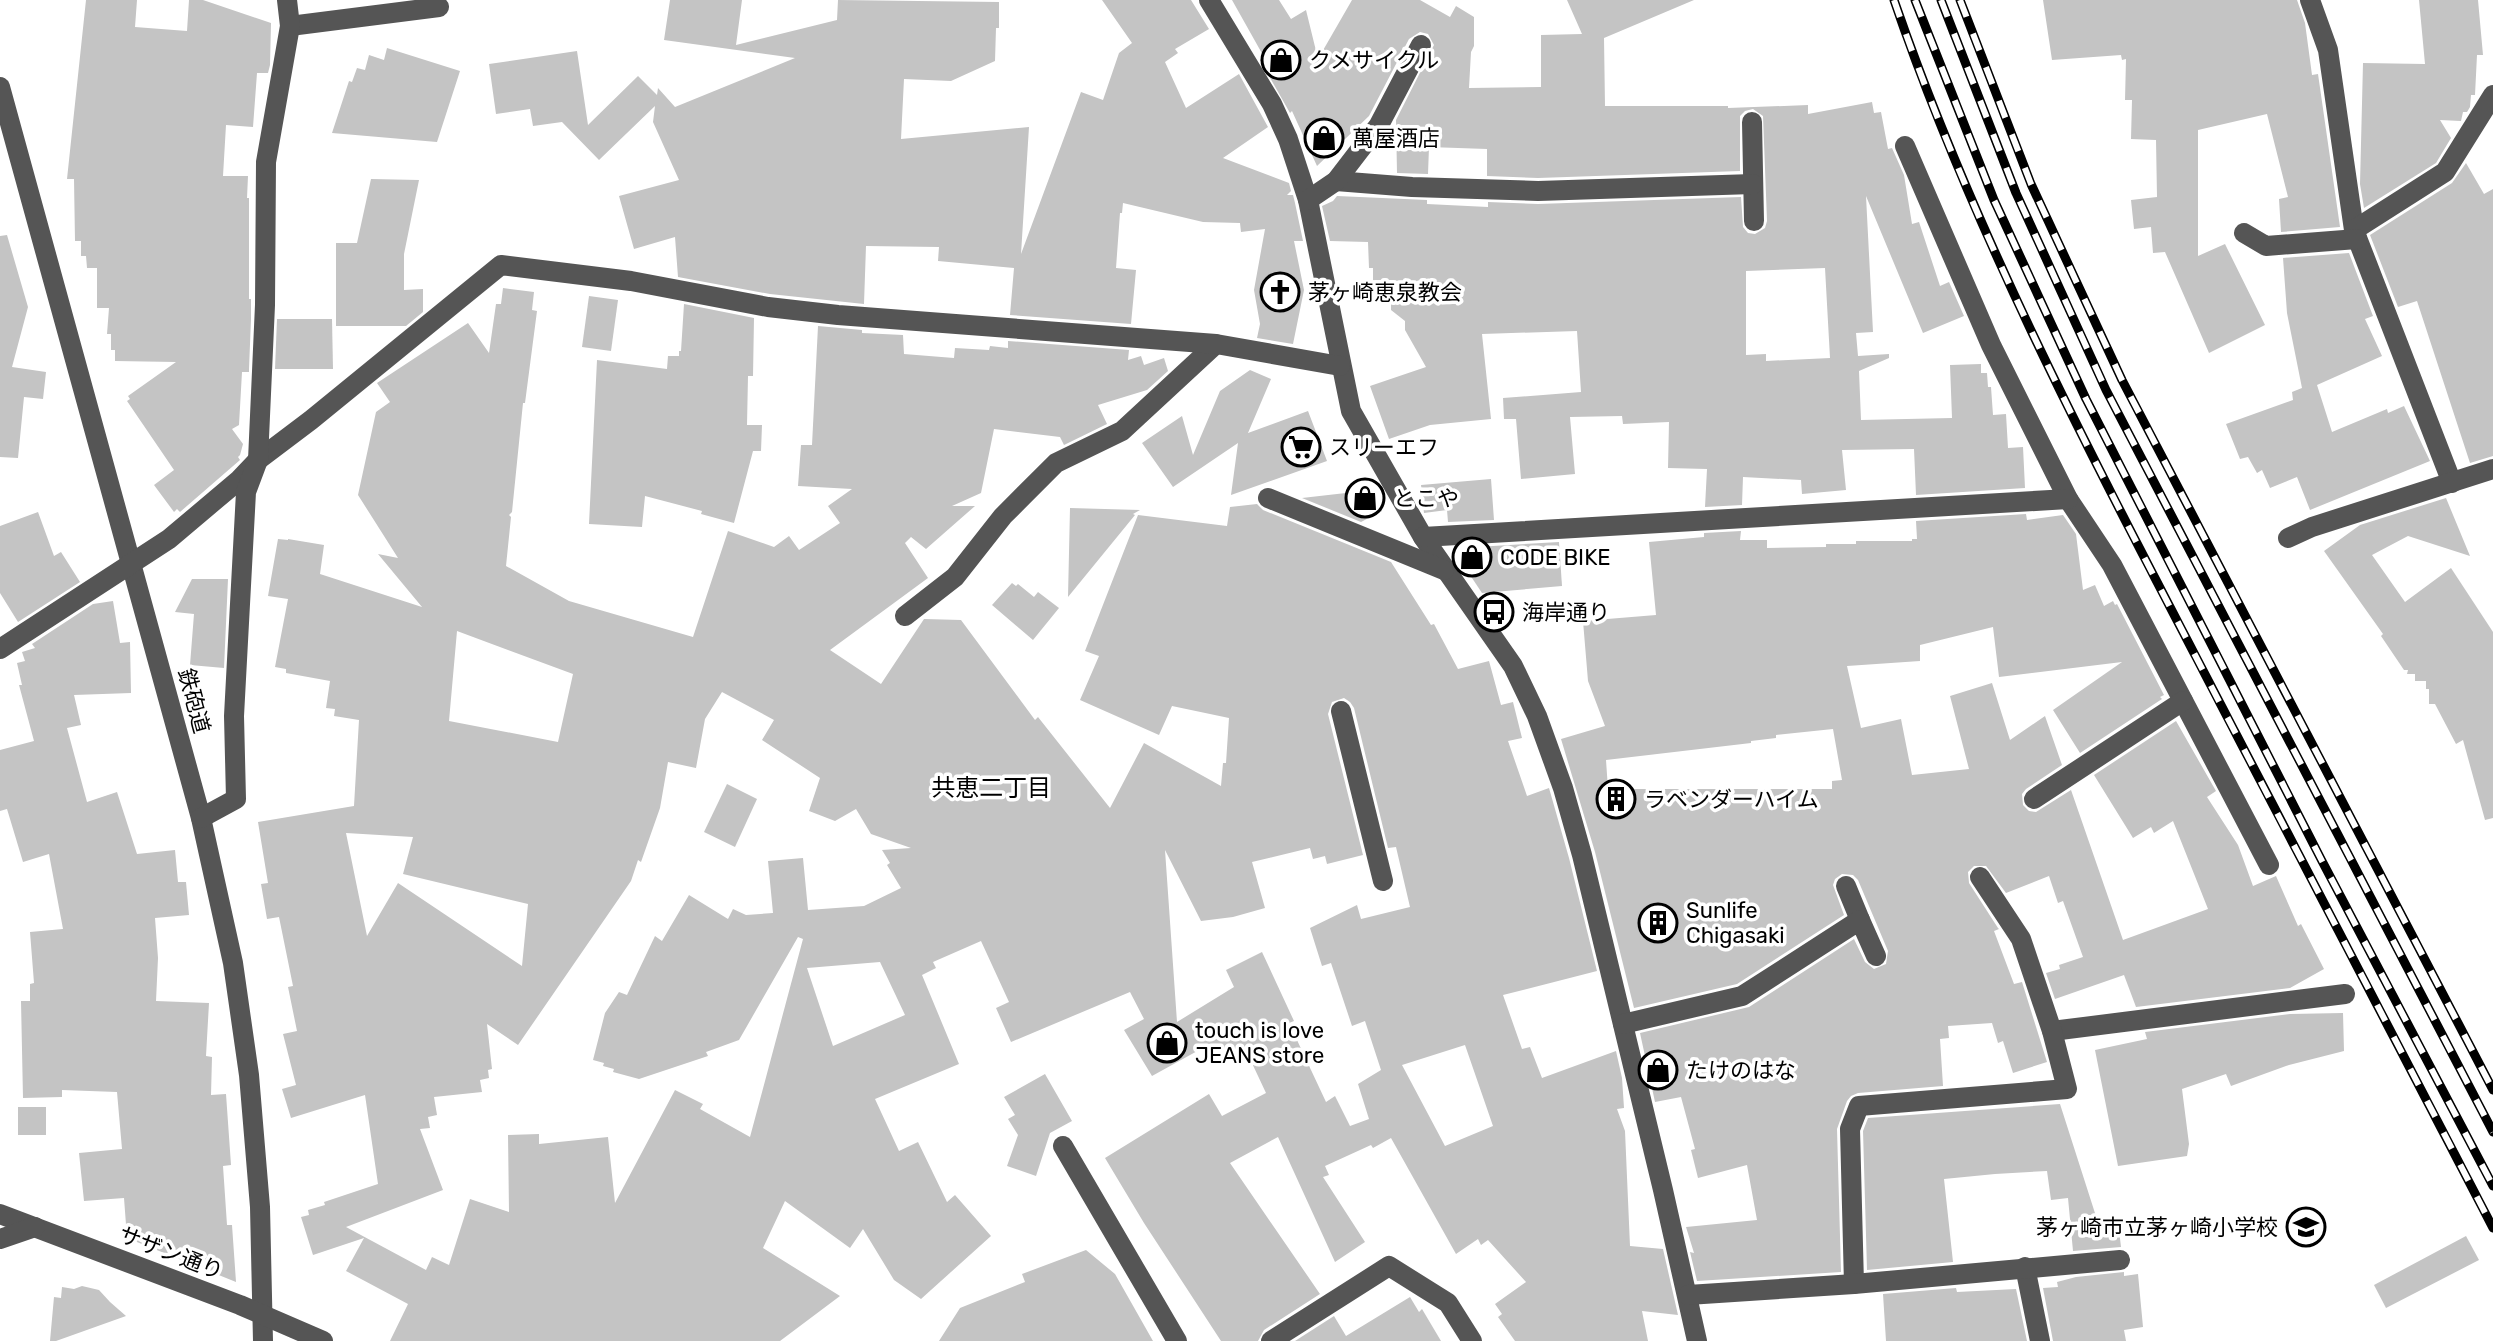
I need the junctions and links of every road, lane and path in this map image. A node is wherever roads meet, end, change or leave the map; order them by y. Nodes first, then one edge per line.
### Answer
1 (287, 0) edge
2 (1209, 0) edge
3 (2310, 0) edge
4 (439, 7) dead end
5 (290, 26) junction
6 (1421, 45) dead end
7 (0, 87) edge
8 (2493, 95) edge
9 (1752, 122) dead end
10 (1905, 146) dead end
11 (1336, 181) junction
12 (1753, 184) junction
13 (1308, 200) junction
14 (1754, 221) dead end
15 (2244, 233) dead end
16 (2356, 234) junction
17 (1216, 344) junction
18 (1340, 366) junction
19 (258, 460) junction
20 (2493, 469) edge
21 (2452, 483) junction
22 (1268, 498) dead end
23 (2068, 499) junction
24 (1423, 537) junction
25 (2288, 538) dead end
26 (132, 564) junction
27 (1448, 572) junction
28 (905, 616) dead end
29 (0, 649) edge
30 (2183, 701) junction
31 (1341, 711) dead end
32 (2034, 799) dead end
33 (201, 818) junction
34 (2269, 865) dead end
35 (1980, 877) dead end
36 (1383, 881) dead end
37 (1846, 886) dead end
38 (1860, 920) junction
39 (1876, 956) dead end
40 (2345, 994) dead end
41 (1623, 1024) junction
42 (2052, 1031) junction
43 (1063, 1146) dead end
44 (0, 1214) edge
45 (35, 1227) junction
46 (0, 1239) edge
47 (2120, 1260) dead end
48 (2025, 1267) junction
49 (1854, 1284) junction
50 (1688, 1295) junction
51 (264, 1315) junction
52 (263, 1341) edge
53 (323, 1341) edge
54 (1177, 1341) edge
55 (1271, 1341) edge
56 (1472, 1341) edge
57 (1697, 1341) edge
58 (2040, 1341) edge

1 - 5 street
2 - 13 street
3 - 16 street
4 - 5 street
5 - 19 street
6 - 11 street
7 - 26 street, 鉄砲道
8 - 16 street
9 - 12 street
10 - 23 street
11 - 12 street
11 - 13 street
12 - 14 street
13 - 18 street
15 - 16 street
16 - 21 street
17 - 18 street
17 - 19 street
17 - 28 street
18 - 24 street
19 - 26 street
19 - 33 street
20 - 21 street
21 - 25 street
22 - 27 street
23 - 24 street
23 - 30 street
24 - 27 street
26 - 29 street
26 - 33 street, 鉄砲道
27 - 41 street
30 - 32 street
30 - 34 street
31 - 36 street
33 - 51 street, 鉄砲道
35 - 42 street
37 - 38 street
38 - 39 street
38 - 41 street
40 - 42 street
41 - 50 street
42 - 49 street
43 - 54 street
44 - 45 street, サザン通り
45 - 46 street
45 - 51 street, サザン通り
47 - 48 street
48 - 49 street
48 - 58 street
49 - 50 street
50 - 57 street
51 - 52 street, 鉄砲道
51 - 53 street, サザン通り
55 - 56 street

